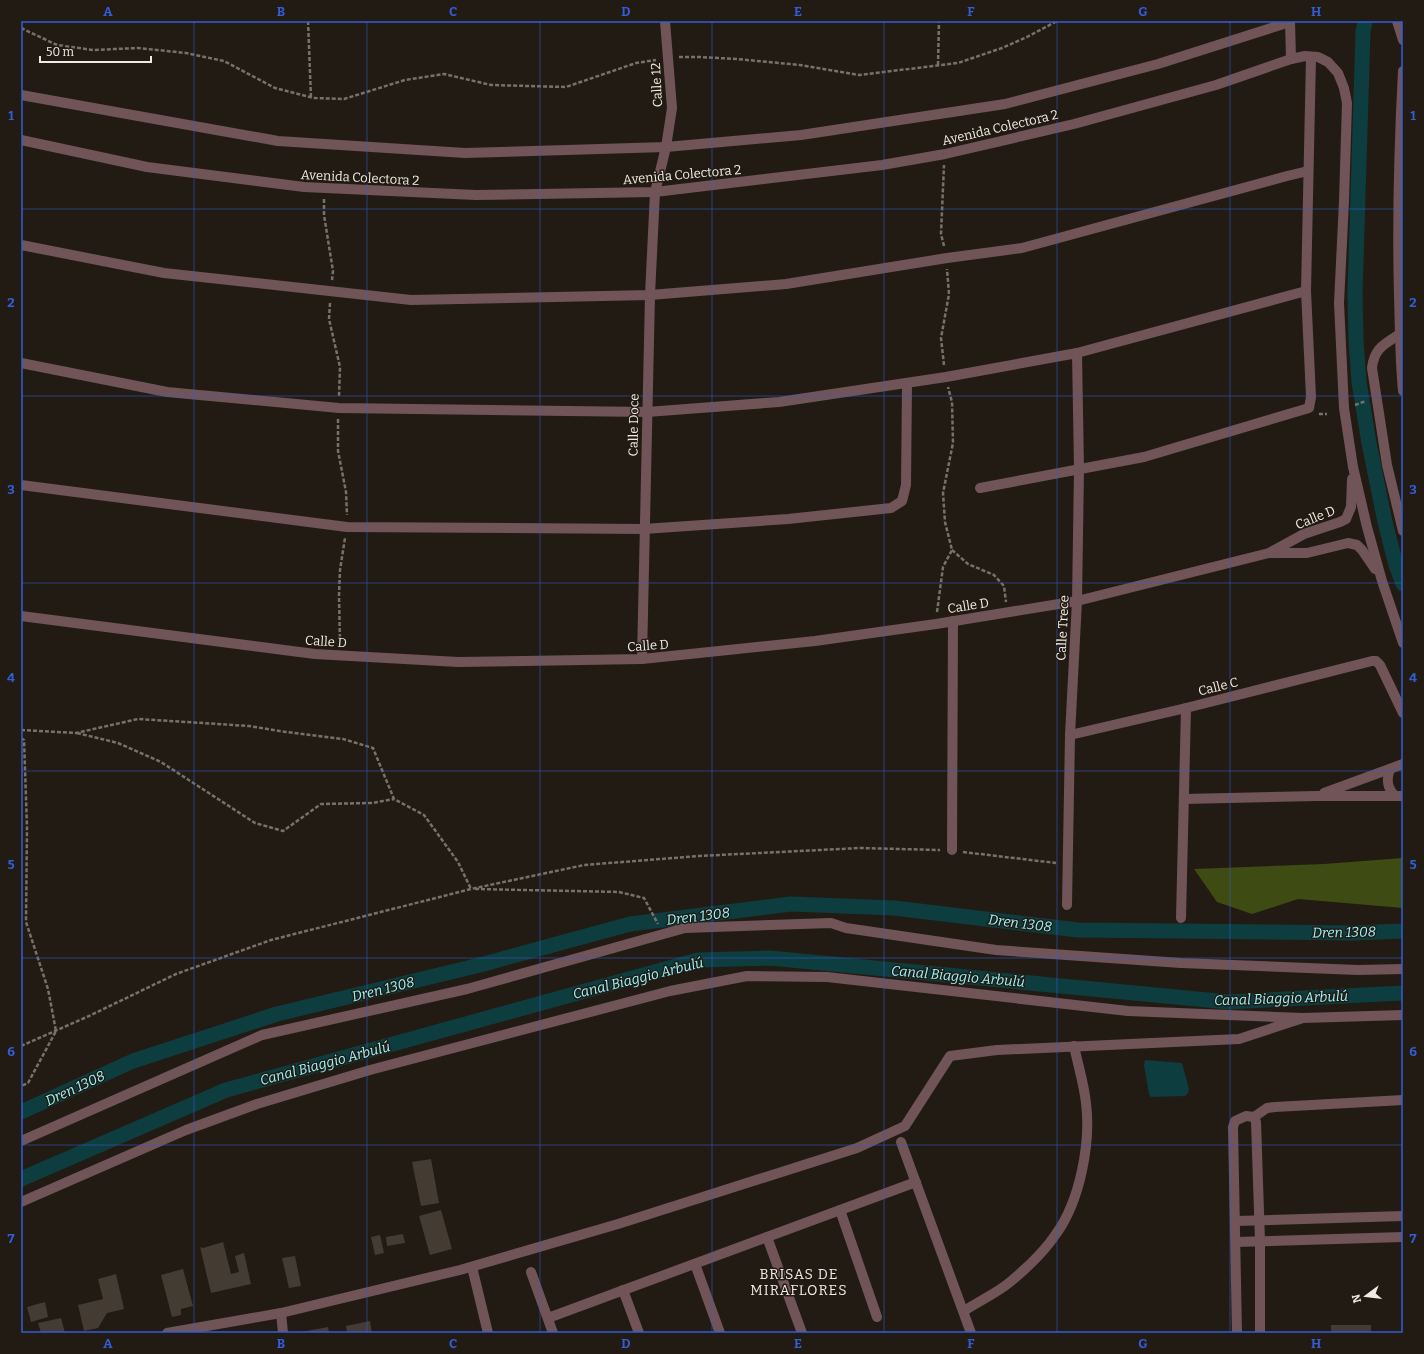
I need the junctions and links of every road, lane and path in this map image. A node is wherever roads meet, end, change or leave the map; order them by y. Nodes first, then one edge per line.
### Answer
1 (308, 21) edge
2 (665, 21) edge
3 (939, 21) edge
4 (1057, 21) edge
5 (1397, 21) edge
6 (1290, 22) edge
7 (21, 28) edge
8 (1403, 40) edge
9 (1310, 57) junction
10 (668, 58) junction
11 (1291, 59) junction
12 (938, 65) junction
13 (1403, 71) edge
14 (21, 95) edge
15 (311, 98) junction
16 (1401, 134) edge
17 (21, 140) edge
18 (666, 147) junction
19 (1308, 171) junction
20 (655, 192) junction
21 (21, 245) edge
22 (1400, 252) edge
23 (1306, 291) junction
24 (650, 295) junction
25 (1400, 334) junction
26 (1077, 352) junction
27 (21, 363) edge
28 (1402, 368) edge
29 (907, 384) junction
30 (1403, 391) edge
31 (1368, 401) dead end
32 (1353, 405) dead end
33 (647, 412) junction
34 (1353, 467) junction
35 (1079, 469) junction
36 (21, 485) edge
37 (980, 488) dead end
38 (644, 529) junction
39 (1403, 531) edge
40 (952, 550) dead end
41 (1269, 553) junction
42 (1382, 581) junction
43 (1077, 601) junction
44 (1008, 612) junction
45 (21, 616) edge
46 (953, 621) junction
47 (1403, 643) edge
48 (642, 659) junction
49 (1186, 708) junction
50 (1403, 713) edge
51 (21, 730) edge
52 (76, 733) junction
53 (1070, 735) junction
54 (21, 738) edge
55 (1403, 764) edge
56 (1390, 769) junction
57 (1316, 796) junction
58 (1399, 796) edge
59 (394, 799) junction
60 (1184, 799) junction
61 (952, 850) junction
62 (1068, 865) junction
63 (471, 889) junction
64 (1068, 905) dead end
65 (1181, 918) dead end
66 (660, 926) dead end
67 (1403, 969) edge
68 (1403, 1015) edge
69 (1303, 1018) junction
70 (56, 1031) junction
71 (21, 1046) edge
72 (1074, 1046) junction
73 (21, 1086) edge
74 (1403, 1100) edge
75 (1254, 1117) junction
76 (21, 1141) edge
77 (901, 1142) dead end
78 (916, 1182) junction
79 (21, 1202) edge
80 (840, 1210) junction
81 (1403, 1216) edge
82 (1259, 1220) junction
83 (1236, 1221) junction
84 (767, 1237) junction
85 (1403, 1237) edge
86 (1260, 1241) junction
87 (1236, 1242) junction
88 (695, 1264) junction
89 (472, 1267) junction
90 (531, 1272) dead end
91 (623, 1290) junction
92 (964, 1311) junction
93 (281, 1313) junction
94 (877, 1317) dead end
95 (548, 1318) junction
96 (209, 1329) edge
97 (167, 1333) edge
98 (283, 1333) edge
99 (488, 1333) edge
100 (554, 1333) edge
101 (639, 1333) edge
102 (720, 1333) edge
103 (802, 1333) edge
104 (971, 1333) edge
105 (1237, 1333) edge
106 (1260, 1333) edge

1 - 15 path
2 - 10 street, Calle 12
3 - 12 path
4 - 12 path
5 - 8 street
6 - 11 street
6 - 18 street, Avenida Colectora 2
7 - 15 path
9 - 11 street, Avenida Colectora 2
9 - 19 street
9 - 34 street
10 - 12 path
10 - 15 path
10 - 18 street, Calle 12
11 - 20 street, Avenida Colectora 2
13 - 16 street
14 - 18 street, Avenida Colectora 2
16 - 22 street
17 - 20 street, Avenida Colectora 2
18 - 20 street, Calle 12
19 - 23 street
19 - 24 street
20 - 24 street, Calle Doce
21 - 24 street
22 - 25 street
23 - 26 street
23 - 35 street
24 - 33 street, Calle Doce
25 - 28 street
25 - 39 street
26 - 29 street
26 - 35 street, Calle Trece
27 - 33 street
28 - 30 street
29 - 33 street
29 - 38 street
31 - 32 path
33 - 38 street, Calle Doce
34 - 41 street, Calle D
34 - 42 street
35 - 37 street
35 - 43 street, Calle Trece
36 - 38 street
38 - 48 street, Calle Doce
40 - 44 path
41 - 42 street, Calle D
41 - 43 street, Calle D
42 - 47 street
43 - 44 street, Calle D
43 - 53 street, Calle Trece
44 - 46 street, Calle D
45 - 48 street, Calle D
46 - 48 street, Calle D
46 - 61 street
49 - 50 street, Calle C
49 - 53 street, Calle C
49 - 60 street
51 - 52 path
52 - 59 path
52 - 59 path
53 - 62 street, Calle Trece
54 - 70 path
55 - 56 street
56 - 57 street
56 - 58 street
57 - 58 street
57 - 60 street
59 - 63 path
60 - 65 street
61 - 62 path
61 - 63 path
62 - 64 street, Calle Trece
63 - 66 path
63 - 70 path
67 - 76 street
68 - 69 street
69 - 72 street
69 - 79 street
70 - 71 path
70 - 73 path
72 - 89 street
72 - 92 street
74 - 75 street
75 - 82 street
75 - 83 street
77 - 78 street
78 - 80 street
78 - 92 street
80 - 84 street
80 - 94 street
81 - 82 street
82 - 83 street
82 - 86 street
83 - 87 street
84 - 88 street
84 - 103 street
85 - 86 street
86 - 87 street
86 - 106 street
87 - 105 street
88 - 91 street
88 - 102 street
89 - 93 street
89 - 99 street
90 - 95 street
91 - 95 street
91 - 101 street
92 - 104 street
93 - 96 street
93 - 98 street
95 - 100 street
96 - 97 street

